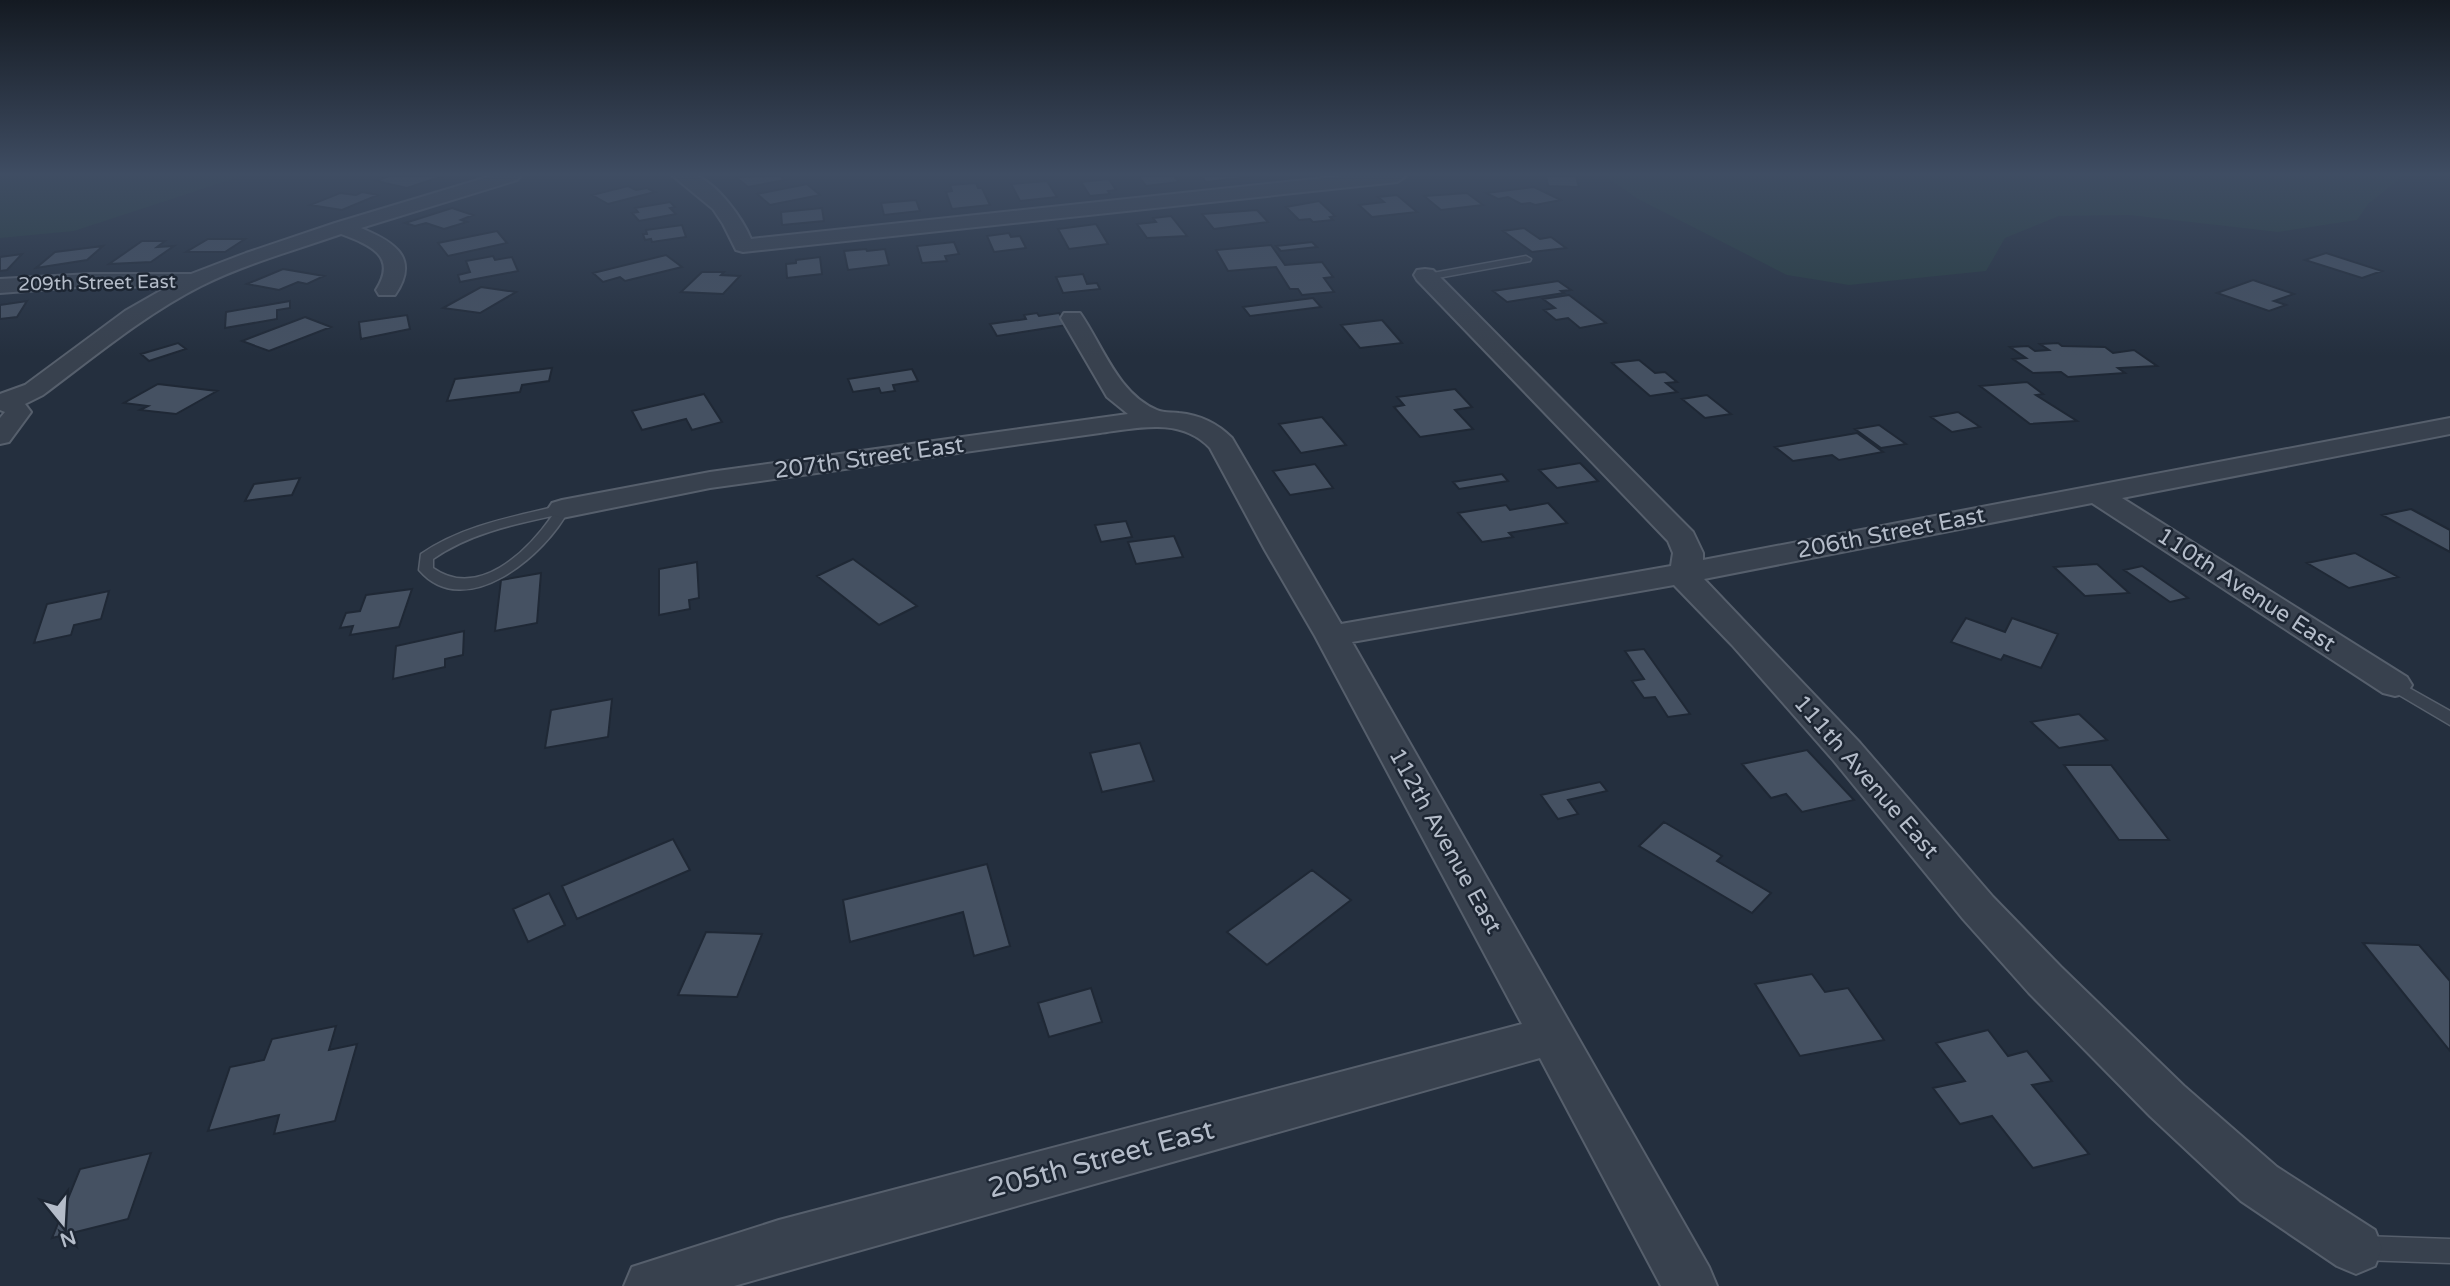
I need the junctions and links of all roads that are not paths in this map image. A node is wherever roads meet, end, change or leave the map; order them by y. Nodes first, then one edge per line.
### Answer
1 (315, 236) edge
2 (366, 236) edge
3 (740, 236) edge
4 (836, 236) edge
5 (1526, 259) dead end
6 (1426, 276) joint
7 (194, 281) junction
8 (0, 286) edge
9 (387, 289) dead end
10 (1072, 318) dead end
11 (5, 402) edge
12 (1165, 420) junction
13 (2450, 426) edge
14 (0, 436) edge
15 (2097, 494) junction
16 (562, 509) junction
17 (1681, 574) junction
18 (1332, 636) junction
19 (2395, 685) joint
20 (2450, 719) edge
21 (1551, 1036) junction
22 (2356, 1248) joint
23 (2450, 1251) edge
24 (651, 1286) edge
25 (1690, 1286) edge

1 - 7 street
2 - 9 street
3 - 4 street
5 - 6 lane
6 - 17 street
7 - 8 street, 209th Street East
7 - 11 street
10 - 12 street, 112th Avenue East
11 - 14 street
12 - 16 street, 207th Street East
12 - 18 street, 112th Avenue East
13 - 15 street, 206th Street East
15 - 17 street, 206th Street East
15 - 19 street, 110th Avenue East
16 - 16 lane
17 - 18 street, 206th Street East
17 - 22 street, 111th Avenue East
18 - 21 street, 112th Avenue East
19 - 20 lane
21 - 24 street, 205th Street East
21 - 25 street, 112th Avenue East
22 - 23 lane

